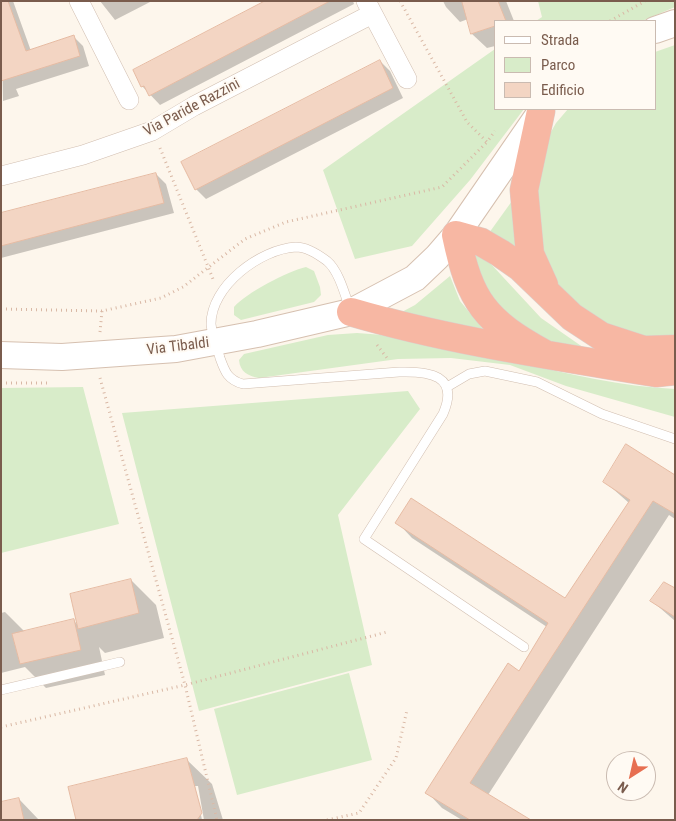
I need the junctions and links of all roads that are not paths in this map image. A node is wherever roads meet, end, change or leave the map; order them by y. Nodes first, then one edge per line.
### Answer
1 (79, 1) edge
2 (369, 8) edge
3 (675, 23) edge
4 (656, 30) edge
5 (407, 79) dead end
6 (129, 100) dead end
7 (542, 110) edge
8 (1, 176) edge
9 (456, 235) junction
10 (547, 294) junction
11 (351, 312) junction
12 (215, 342) junction
13 (675, 350) edge
14 (1, 354) edge
15 (545, 354) junction
16 (675, 371) edge
17 (447, 387) junction
18 (675, 439) edge
19 (524, 647) dead end
20 (120, 662) dead end
21 (1, 690) edge

1 - 6 street
2 - 5 street
2 - 8 street, Via Paride Razzini
3 - 4 street
7 - 9 street, Via Tibaldi
7 - 10 highway
9 - 10 highway
9 - 11 street, Via Tibaldi
9 - 15 highway
10 - 13 highway
11 - 12 street, Via Tibaldi
11 - 12 lane
11 - 15 highway
12 - 14 street, Via Tibaldi
12 - 17 lane
15 - 16 highway
17 - 18 lane
17 - 19 lane
20 - 21 lane

